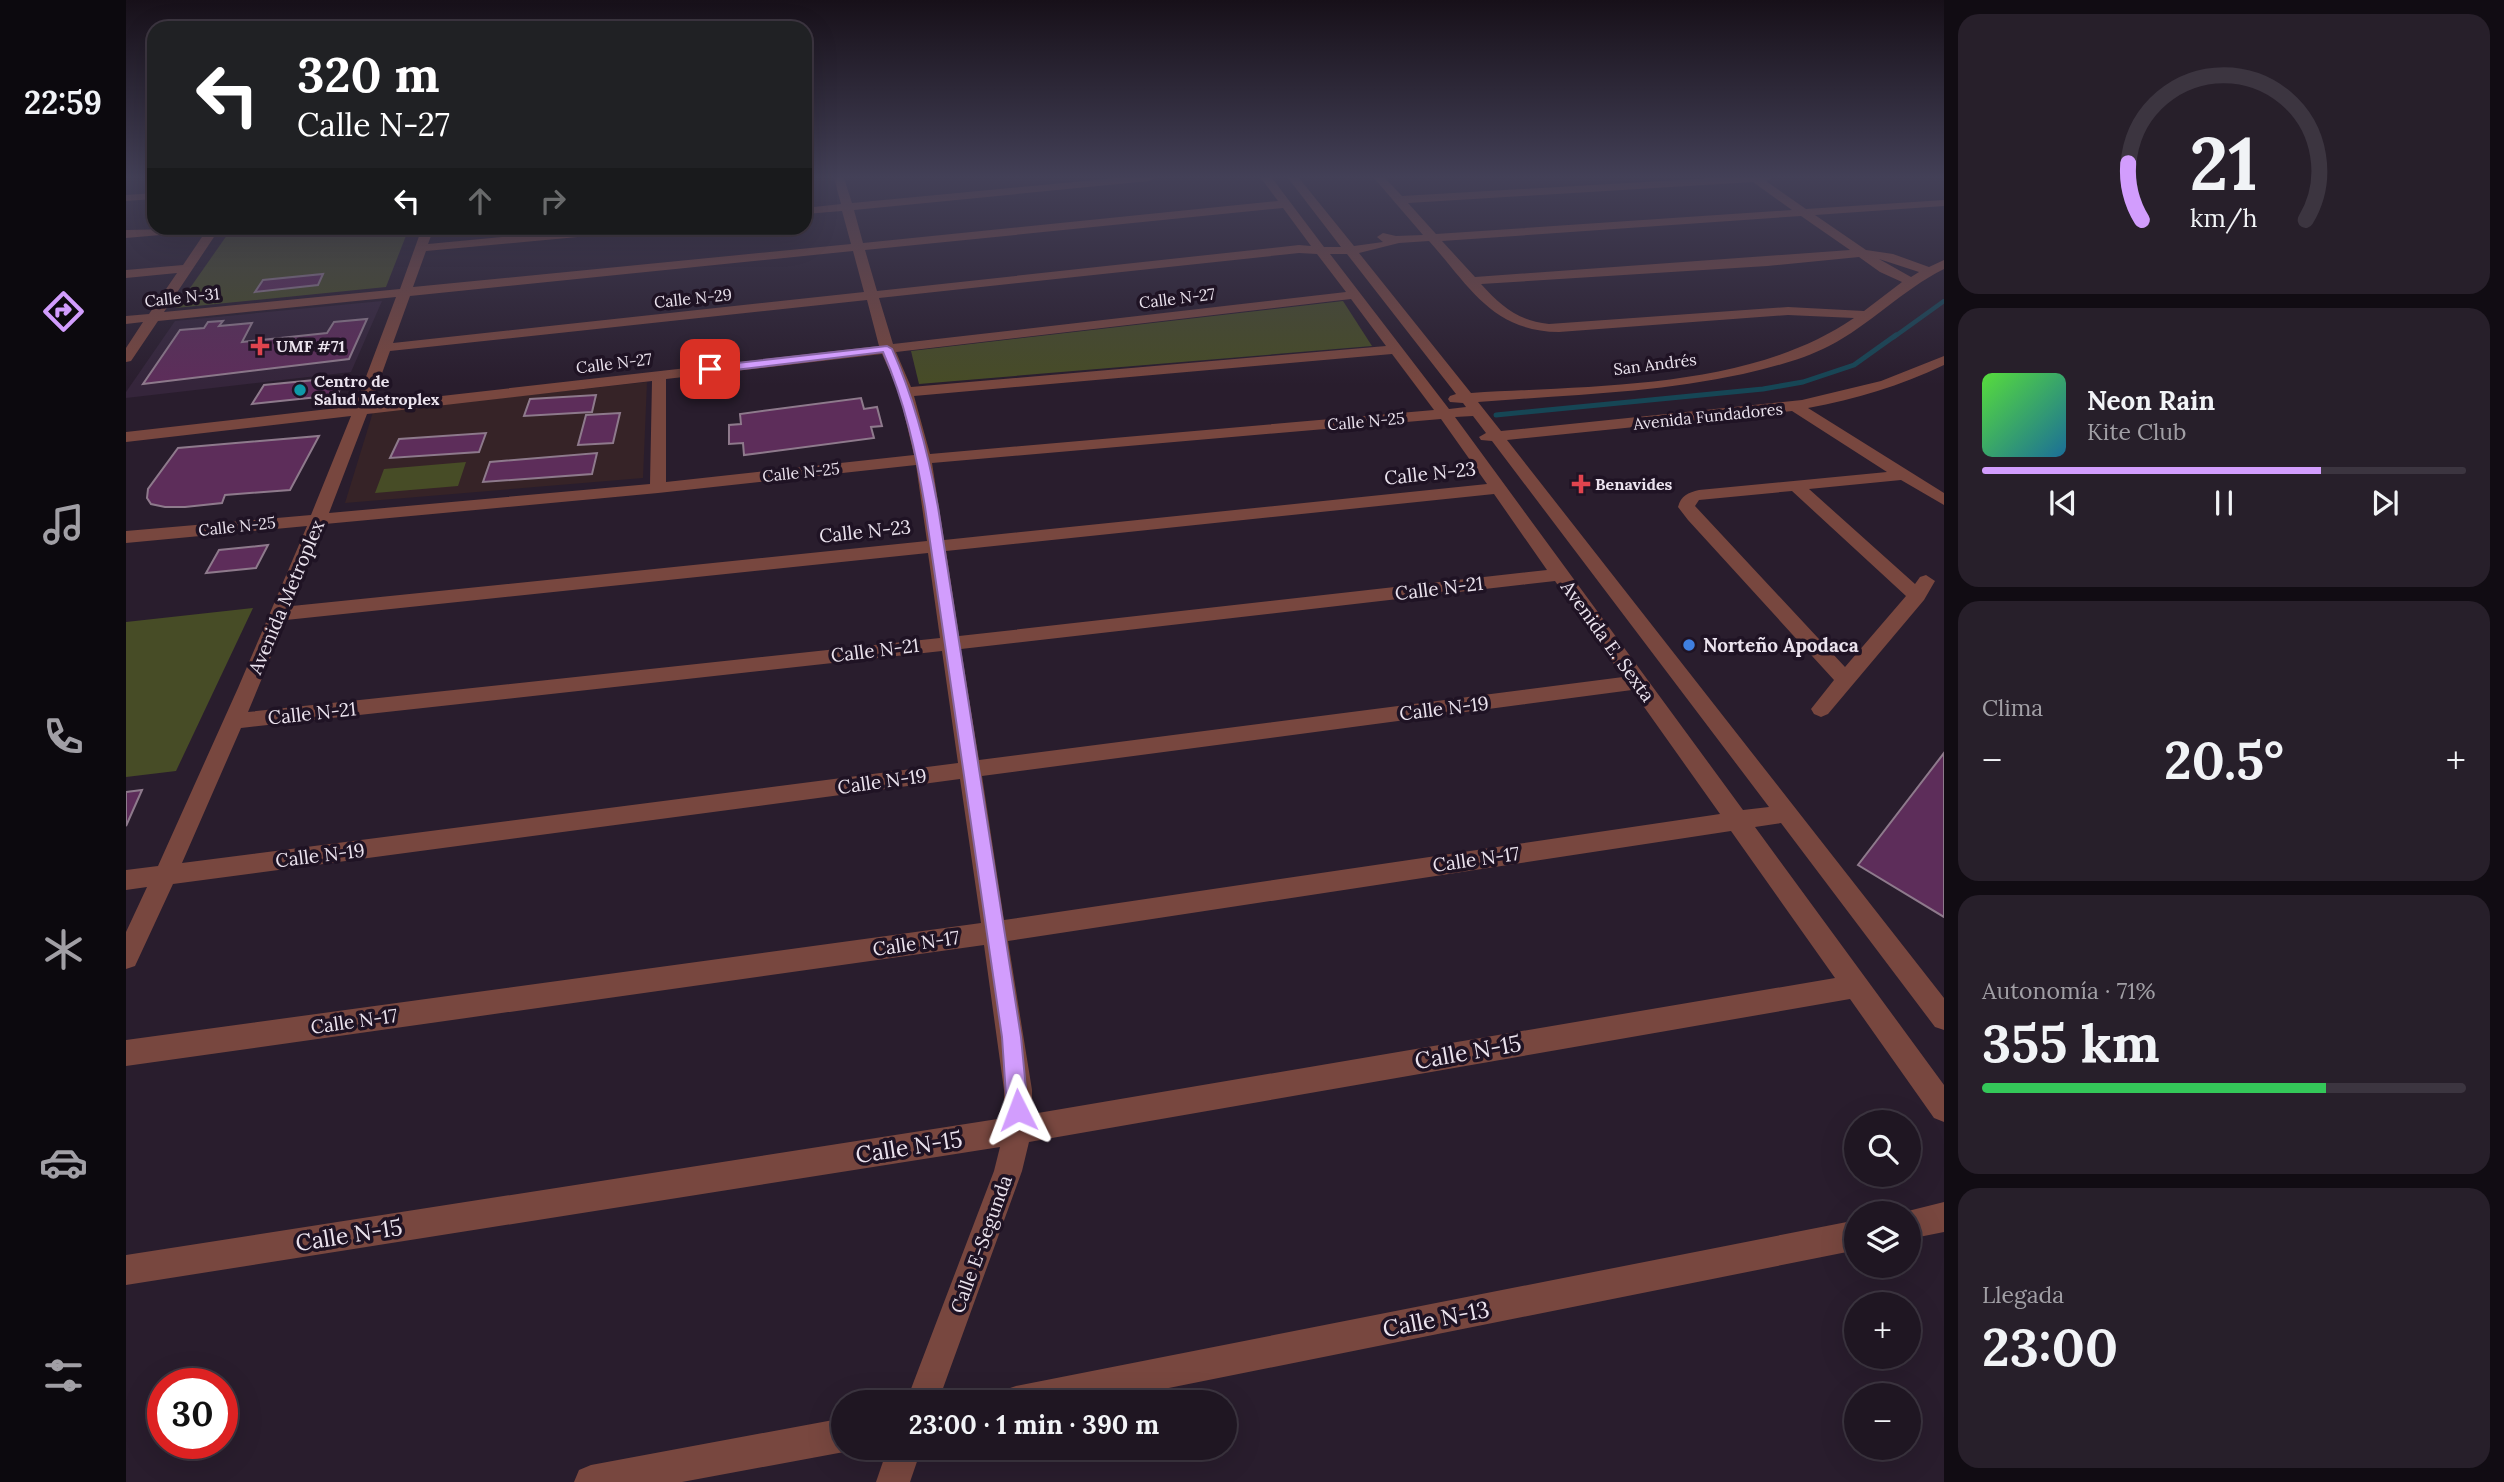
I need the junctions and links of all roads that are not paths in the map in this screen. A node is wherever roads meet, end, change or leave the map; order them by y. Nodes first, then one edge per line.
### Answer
1 (201, 247) edge
2 (430, 247) edge
3 (867, 247) edge
4 (1312, 247) edge
5 (1313, 247) edge
6 (1348, 247) edge
7 (1442, 247) edge
8 (1854, 247) edge
9 (421, 248) joint
10 (859, 248) junction
11 (1862, 253) junction
12 (1944, 264) edge
13 (186, 268) junction
14 (126, 274) edge
15 (1920, 275) junction
16 (1471, 281) junction
17 (1940, 281) dead end
18 (405, 293) junction
19 (1356, 295) junction
20 (873, 297) junction
21 (1867, 315) junction
22 (153, 317) junction
23 (126, 320) edge
24 (383, 348) junction
25 (887, 349) junction
26 (1396, 349) junction
27 (126, 358) edge
28 (1944, 360) edge
29 (659, 375) junction
30 (906, 392) junction
31 (1471, 404) junction
32 (1440, 407) junction
33 (1796, 407) junction
34 (360, 410) junction
35 (1496, 436) junction
36 (126, 438) edge
37 (1464, 440) junction
38 (923, 459) junction
39 (1902, 475) junction
40 (1795, 485) junction
41 (658, 488) junction
42 (1499, 488) junction
43 (1944, 500) edge
44 (320, 518) junction
45 (126, 537) edge
46 (937, 544) junction
47 (1560, 574) junction
48 (279, 614) junction
49 (950, 641) junction
50 (1844, 679) junction
51 (1638, 682) junction
52 (1821, 709) dead end
53 (232, 721) junction
54 (970, 769) junction
55 (1787, 813) junction
56 (1736, 820) junction
57 (166, 875) junction
58 (126, 880) edge
59 (996, 932) junction
60 (126, 958) edge
61 (1856, 986) junction
62 (1944, 1018) edge
63 (126, 1053) edge
64 (1944, 1108) edge
65 (1018, 1129) junction
66 (1944, 1217) edge
67 (1921, 1222) edge
68 (1844, 1238) edge
69 (126, 1270) edge
70 (927, 1390) edge
71 (1076, 1390) edge
72 (831, 1437) edge
73 (900, 1460) edge
74 (591, 1482) edge
75 (892, 1482) edge

1 - 13 street
2 - 9 street
3 - 10 street, Calle N-31
4 - 20 street, Calle N-29
5 - 19 street, Avenida E. Sexta
6 - 31 street, Avenida E. Sexta
7 - 16 street
8 - 11 street
9 - 18 street, Avenida Metroplex
10 - 18 street, Calle N-31
10 - 20 street, Calle E-Segunda
11 - 15 street
11 - 15 street
11 - 16 street
12 - 15 street
13 - 14 street
13 - 22 street
15 - 17 street
15 - 21 street
16 - 21 street
18 - 22 street, Calle N-31
18 - 24 street, Avenida Metroplex
19 - 25 street, Calle N-27
19 - 26 street, Avenida E. Sexta
20 - 24 street, Calle N-29
20 - 25 street, Calle E-Segunda
21 - 31 street, San Andrés
22 - 23 street, Calle N-31
22 - 27 street
24 - 34 street, Avenida Metroplex
25 - 29 street, Calle N-27
25 - 30 street, Calle E-Segunda
26 - 30 street
26 - 32 street, Avenida E. Sexta
28 - 33 street, Avenida Fundadores
29 - 34 street, Calle N-27
29 - 41 street
30 - 38 street, Calle E-Segunda
31 - 32 street, Calle N-25
31 - 35 street, Avenida E. Sexta
32 - 37 street, Avenida E. Sexta
32 - 38 street, Calle N-25
33 - 35 street, Avenida Fundadores
33 - 39 street
34 - 36 street, Calle N-27
34 - 44 street, Avenida Metroplex
35 - 37 street, Avenida Fundadores
35 - 55 street, Avenida E. Sexta
37 - 42 street, Avenida E. Sexta
38 - 41 street, Calle N-25
38 - 46 street, Calle E-Segunda
39 - 40 street
39 - 43 street
40 - 50 street
40 - 50 street
41 - 44 street, Calle N-25
42 - 46 street, Calle N-23
42 - 47 street, Avenida E. Sexta
44 - 45 street, Calle N-25
44 - 48 street, Avenida Metroplex
46 - 48 street, Calle N-23
46 - 49 street, Calle E-Segunda
47 - 49 street, Calle N-21
47 - 51 street, Avenida E. Sexta
48 - 53 street, Avenida Metroplex
49 - 53 street, Calle N-21
49 - 54 street, Calle E-Segunda
50 - 52 street
51 - 54 street, Calle N-19
51 - 56 street, Avenida E. Sexta
53 - 57 street, Avenida Metroplex
54 - 57 street, Calle N-19
54 - 59 street, Calle E-Segunda
55 - 56 street, Calle N-17
55 - 62 street, Avenida E. Sexta
56 - 59 street, Calle N-17
56 - 61 street, Avenida E. Sexta
57 - 58 street, Calle N-19
57 - 60 street, Avenida Metroplex
59 - 63 street, Calle N-17
59 - 65 street, Calle E-Segunda
61 - 64 street, Avenida E. Sexta
61 - 65 street, Calle N-15
65 - 69 street, Calle N-15
65 - 70 street, Calle E-Segunda
66 - 67 street
68 - 71 street, Calle N-13
72 - 74 street
73 - 75 street

